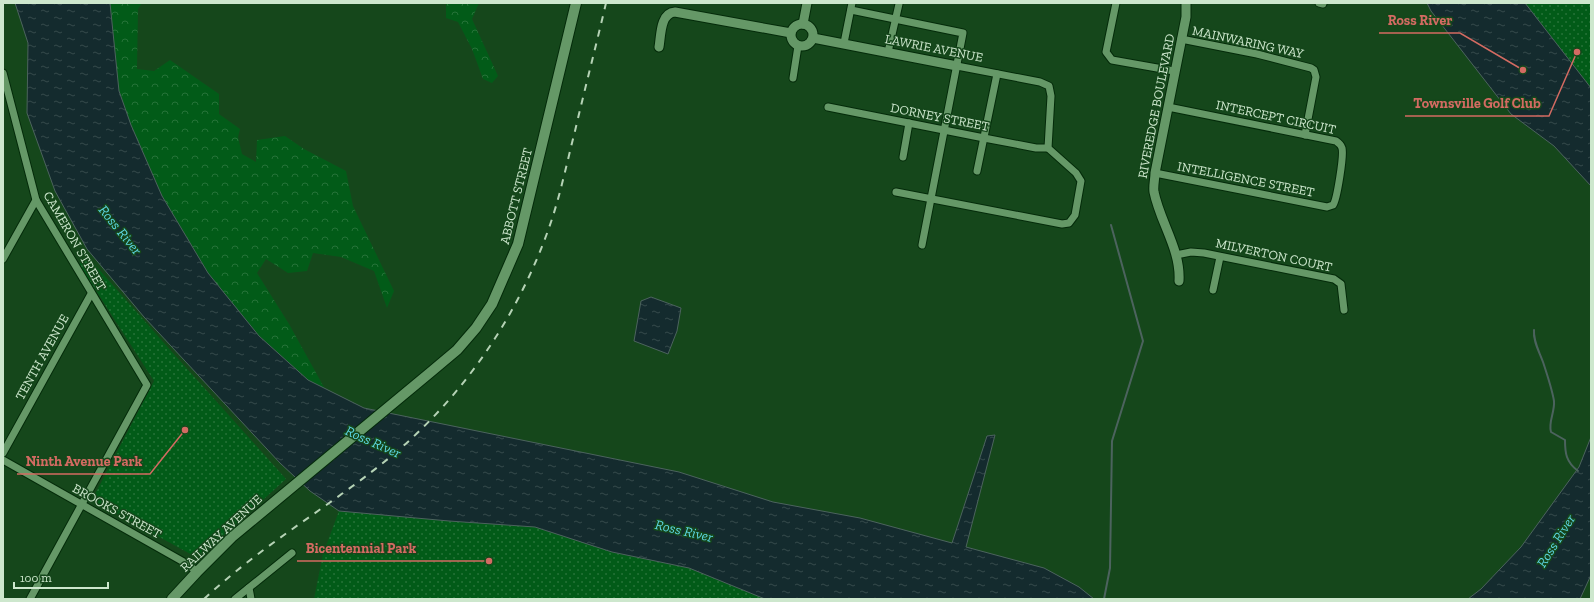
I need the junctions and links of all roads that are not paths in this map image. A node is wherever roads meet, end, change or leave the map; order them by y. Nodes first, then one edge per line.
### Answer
1 (576, 3) edge
2 (807, 3) edge
3 (1116, 3) edge
4 (1186, 3) edge
5 (900, 4) edge
6 (851, 6) edge
7 (895, 19) junction
8 (803, 24) junction
9 (791, 33) junction
10 (812, 38) junction
11 (1182, 40) junction
12 (844, 43) junction
13 (798, 46) junction
14 (659, 47) dead end
15 (888, 52) junction
16 (956, 66) junction
17 (1174, 71) junction
18 (3, 73) edge
19 (997, 74) junction
20 (793, 78) dead end
21 (828, 107) dead end
22 (1168, 107) junction
23 (910, 123) junction
24 (944, 130) junction
25 (1305, 135) junction
26 (984, 138) junction
27 (1048, 148) junction
28 (903, 157) dead end
29 (977, 171) dead end
30 (1155, 173) junction
31 (896, 192) dead end
32 (930, 198) junction
33 (36, 200) junction
34 (1333, 205) joint
35 (922, 245) dead end
36 (1176, 255) junction
37 (1220, 257) junction
38 (3, 259) edge
39 (1179, 281) dead end
40 (1213, 290) dead end
41 (91, 294) junction
42 (1344, 310) dead end
43 (3, 453) edge
44 (3, 460) edge
45 (289, 489) joint
46 (82, 506) junction
47 (292, 553) dead end
48 (196, 572) junction
49 (249, 588) junction
50 (30, 599) edge
51 (172, 599) edge
52 (235, 599) edge
53 (251, 599) edge

1 - 45 main road, ABBOTT STREET
2 - 8 street
3 - 17 street
4 - 11 street, RIVEREDGE BOULEVARD
5 - 7 street
6 - 7 street
6 - 12 street
7 - 15 street
7 - 16 street
8 - 9 street
8 - 10 street
9 - 13 street
9 - 14 street
10 - 12 street, LAWRIE AVENUE
10 - 13 street
11 - 17 street, RIVEREDGE BOULEVARD
11 - 25 street, MAINWARING WAY
12 - 15 street, LAWRIE AVENUE
13 - 20 street
15 - 16 street, LAWRIE AVENUE
16 - 19 street, LAWRIE AVENUE
16 - 24 street
17 - 22 street, RIVEREDGE BOULEVARD
18 - 33 street, CAMERON STREET
19 - 26 street
19 - 27 street, LAWRIE AVENUE
21 - 23 street, DORNEY STREET
22 - 25 street, INTERCEPT CIRCUIT
22 - 30 street, RIVEREDGE BOULEVARD
23 - 24 street, DORNEY STREET
23 - 28 street
24 - 26 street, DORNEY STREET
24 - 32 street
25 - 34 street, INTERCEPT CIRCUIT
26 - 27 street, DORNEY STREET
26 - 29 street
27 - 32 street
30 - 34 street, INTELLIGENCE STREET
30 - 36 street, RIVEREDGE BOULEVARD
31 - 32 street
32 - 35 street
33 - 38 street
33 - 41 street, CAMERON STREET
36 - 37 street, MILVERTON COURT
36 - 39 street, RIVEREDGE BOULEVARD
37 - 40 street
37 - 42 street, MILVERTON COURT
41 - 43 street, TENTH AVENUE
41 - 46 street, CAMERON STREET
44 - 46 street, BROOKS STREET
45 - 48 main road, RAILWAY AVENUE
46 - 48 street, BROOKS STREET
46 - 50 street
47 - 49 street
48 - 51 main road, RAILWAY AVENUE
49 - 52 street
49 - 53 street

